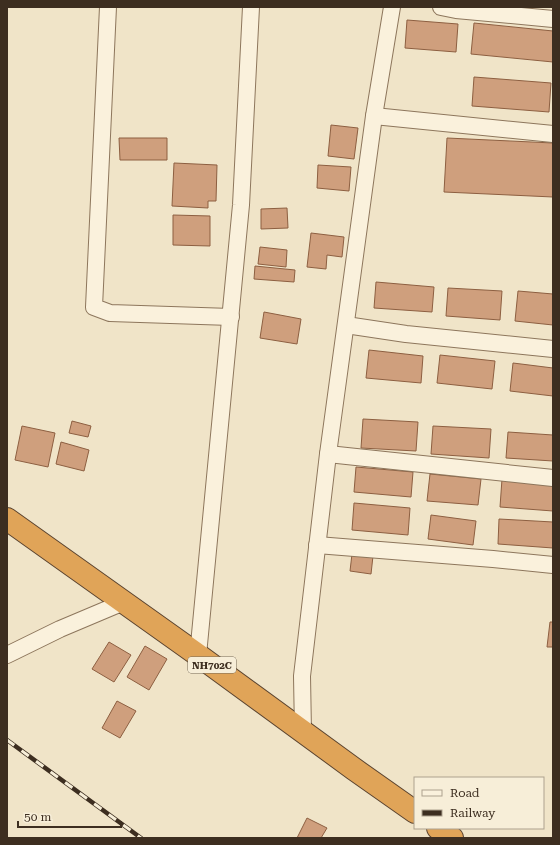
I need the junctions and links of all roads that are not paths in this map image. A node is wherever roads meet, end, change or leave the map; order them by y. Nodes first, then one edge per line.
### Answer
1 (108, 7) edge
2 (251, 7) edge
3 (392, 7) edge
4 (441, 7) edge
5 (553, 19) edge
6 (374, 116) junction
7 (553, 134) edge
8 (231, 317) junction
9 (346, 325) junction
10 (553, 349) edge
11 (328, 454) junction
12 (553, 478) edge
13 (7, 519) edge
14 (317, 545) junction
15 (553, 565) edge
16 (124, 602) junction
17 (7, 654) edge
18 (198, 655) junction
19 (303, 732) junction
20 (414, 811) edge
21 (439, 829) edge
22 (452, 838) edge

1 - 8 street
2 - 8 street
3 - 6 street
4 - 5 street
6 - 7 street
6 - 9 street
8 - 18 street
9 - 10 street
9 - 11 street
11 - 12 street
11 - 14 street
13 - 16 highway, NH702C
14 - 15 street
14 - 19 street
16 - 17 street
16 - 18 highway, NH702C
18 - 19 highway, NH702C
19 - 20 highway, NH702C
21 - 22 highway

